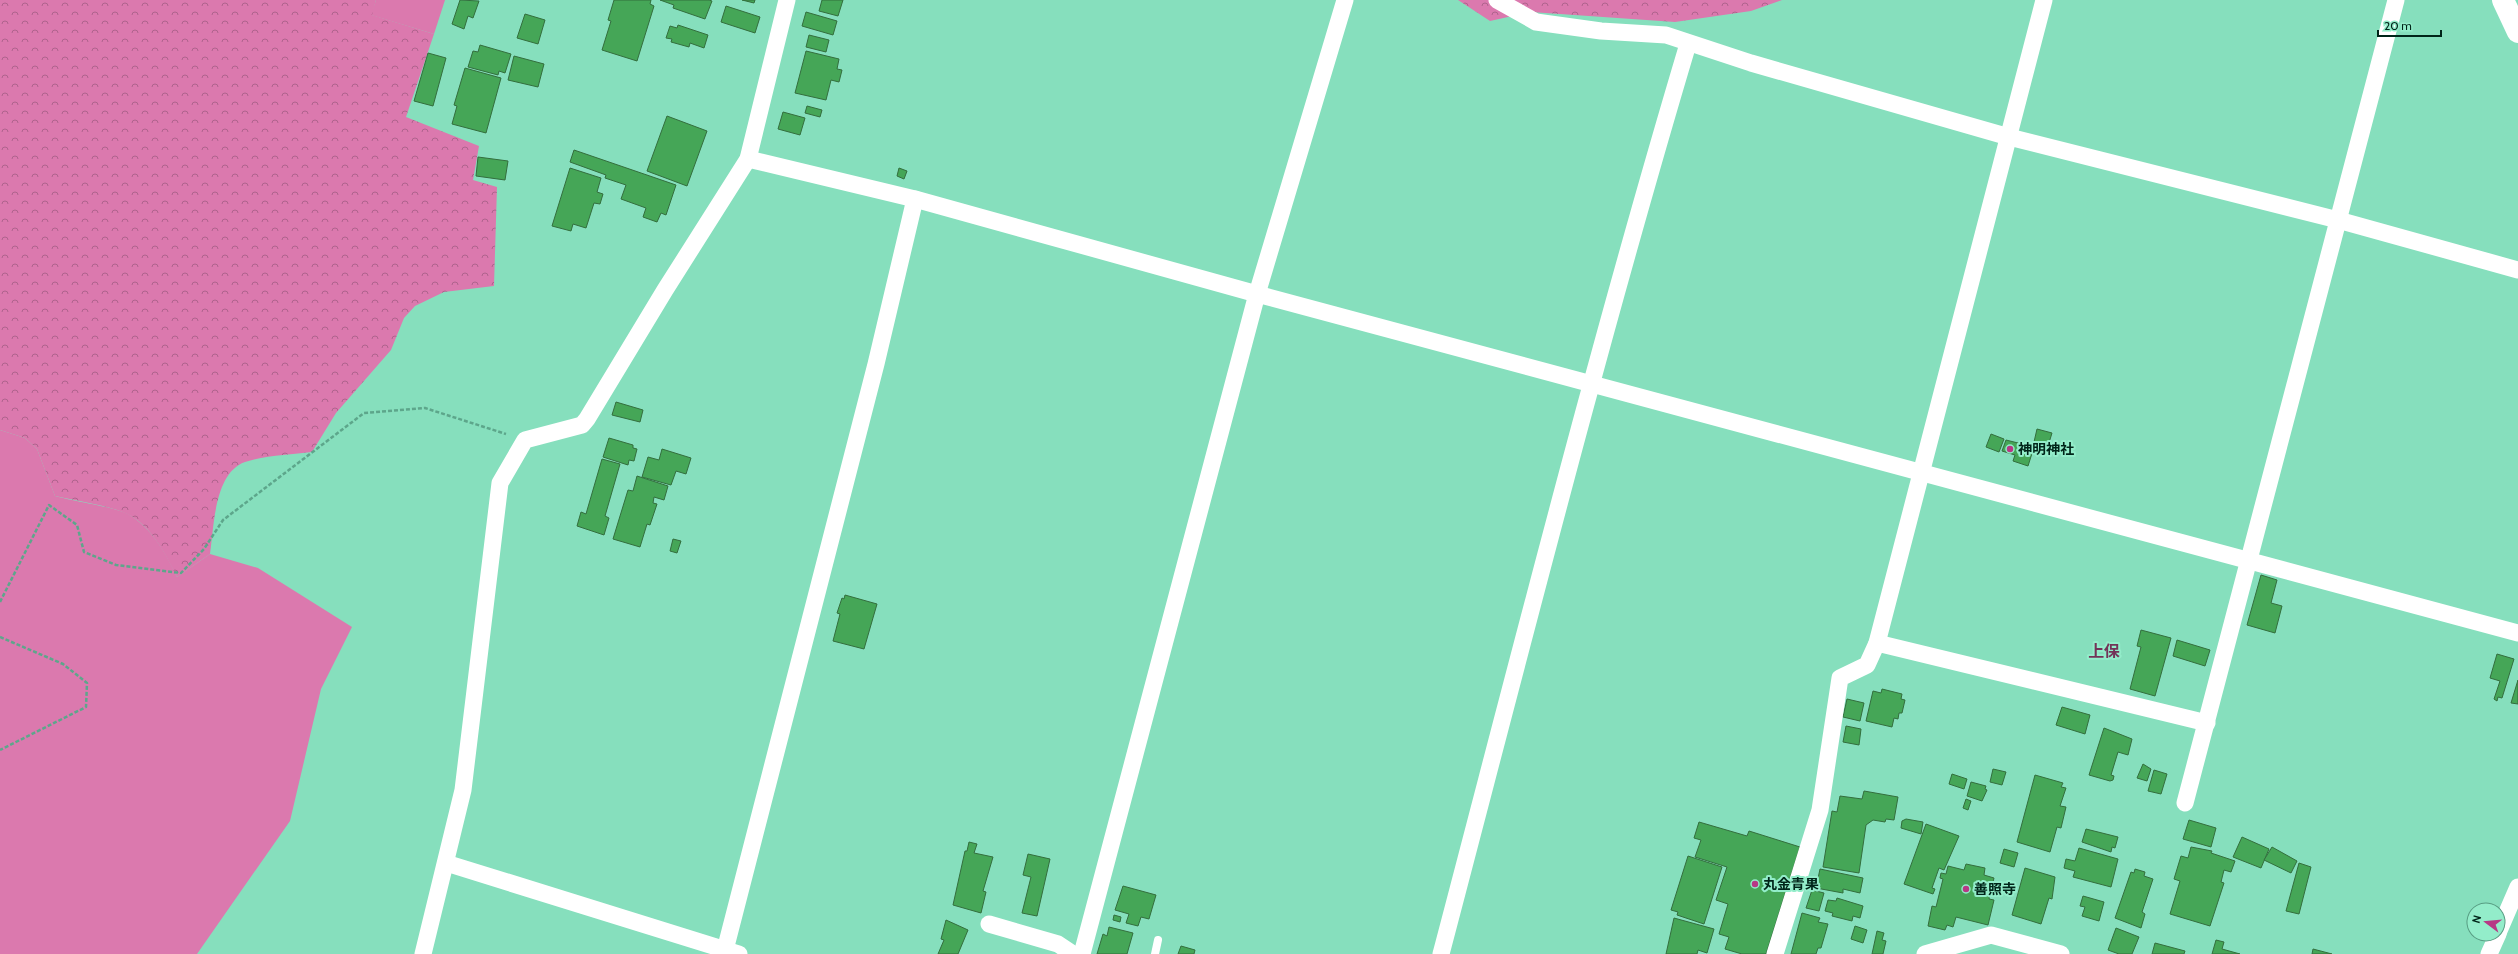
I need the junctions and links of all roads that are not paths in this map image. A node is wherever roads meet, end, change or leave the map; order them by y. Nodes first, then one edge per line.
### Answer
1 (787, 0) edge
2 (1345, 0) edge
3 (1497, 0) edge
4 (2044, 0) edge
5 (2396, 0) edge
6 (2503, 0) edge
7 (2518, 32) edge
8 (1688, 44) junction
9 (2009, 137) junction
10 (748, 159) junction
11 (915, 198) junction
12 (2338, 220) junction
13 (2518, 270) edge
14 (1257, 294) junction
15 (1590, 383) junction
16 (1921, 474) junction
17 (2248, 560) junction
18 (2518, 633) edge
19 (1877, 643) junction
20 (2207, 723) junction
21 (2185, 803) dead end
22 (446, 863) junction
23 (2518, 887) edge
24 (2506, 915) edge
25 (989, 924) dead end
26 (1158, 940) dead end
27 (2494, 942) edge
28 (729, 953) edge
29 (424, 954) edge
30 (1073, 954) edge
31 (1082, 954) edge
32 (1155, 954) edge
33 (1442, 954) edge
34 (1775, 954) edge
35 (1925, 954) edge
36 (2061, 954) edge
37 (2489, 954) edge

1 - 10 street
2 - 14 street
3 - 8 street
4 - 9 street
5 - 12 street
6 - 7 highway
8 - 9 street
8 - 15 street
9 - 12 street
9 - 16 street
10 - 11 street
10 - 22 street
11 - 14 street
11 - 28 street
12 - 13 street
12 - 17 street
14 - 15 street
14 - 31 street
15 - 16 street
15 - 33 street
16 - 17 street
16 - 19 street
17 - 18 street
17 - 20 street
19 - 20 street
19 - 34 street
20 - 21 street
22 - 28 street
22 - 29 street
23 - 24 street
25 - 30 street
26 - 32 lane
27 - 37 street
35 - 36 street

